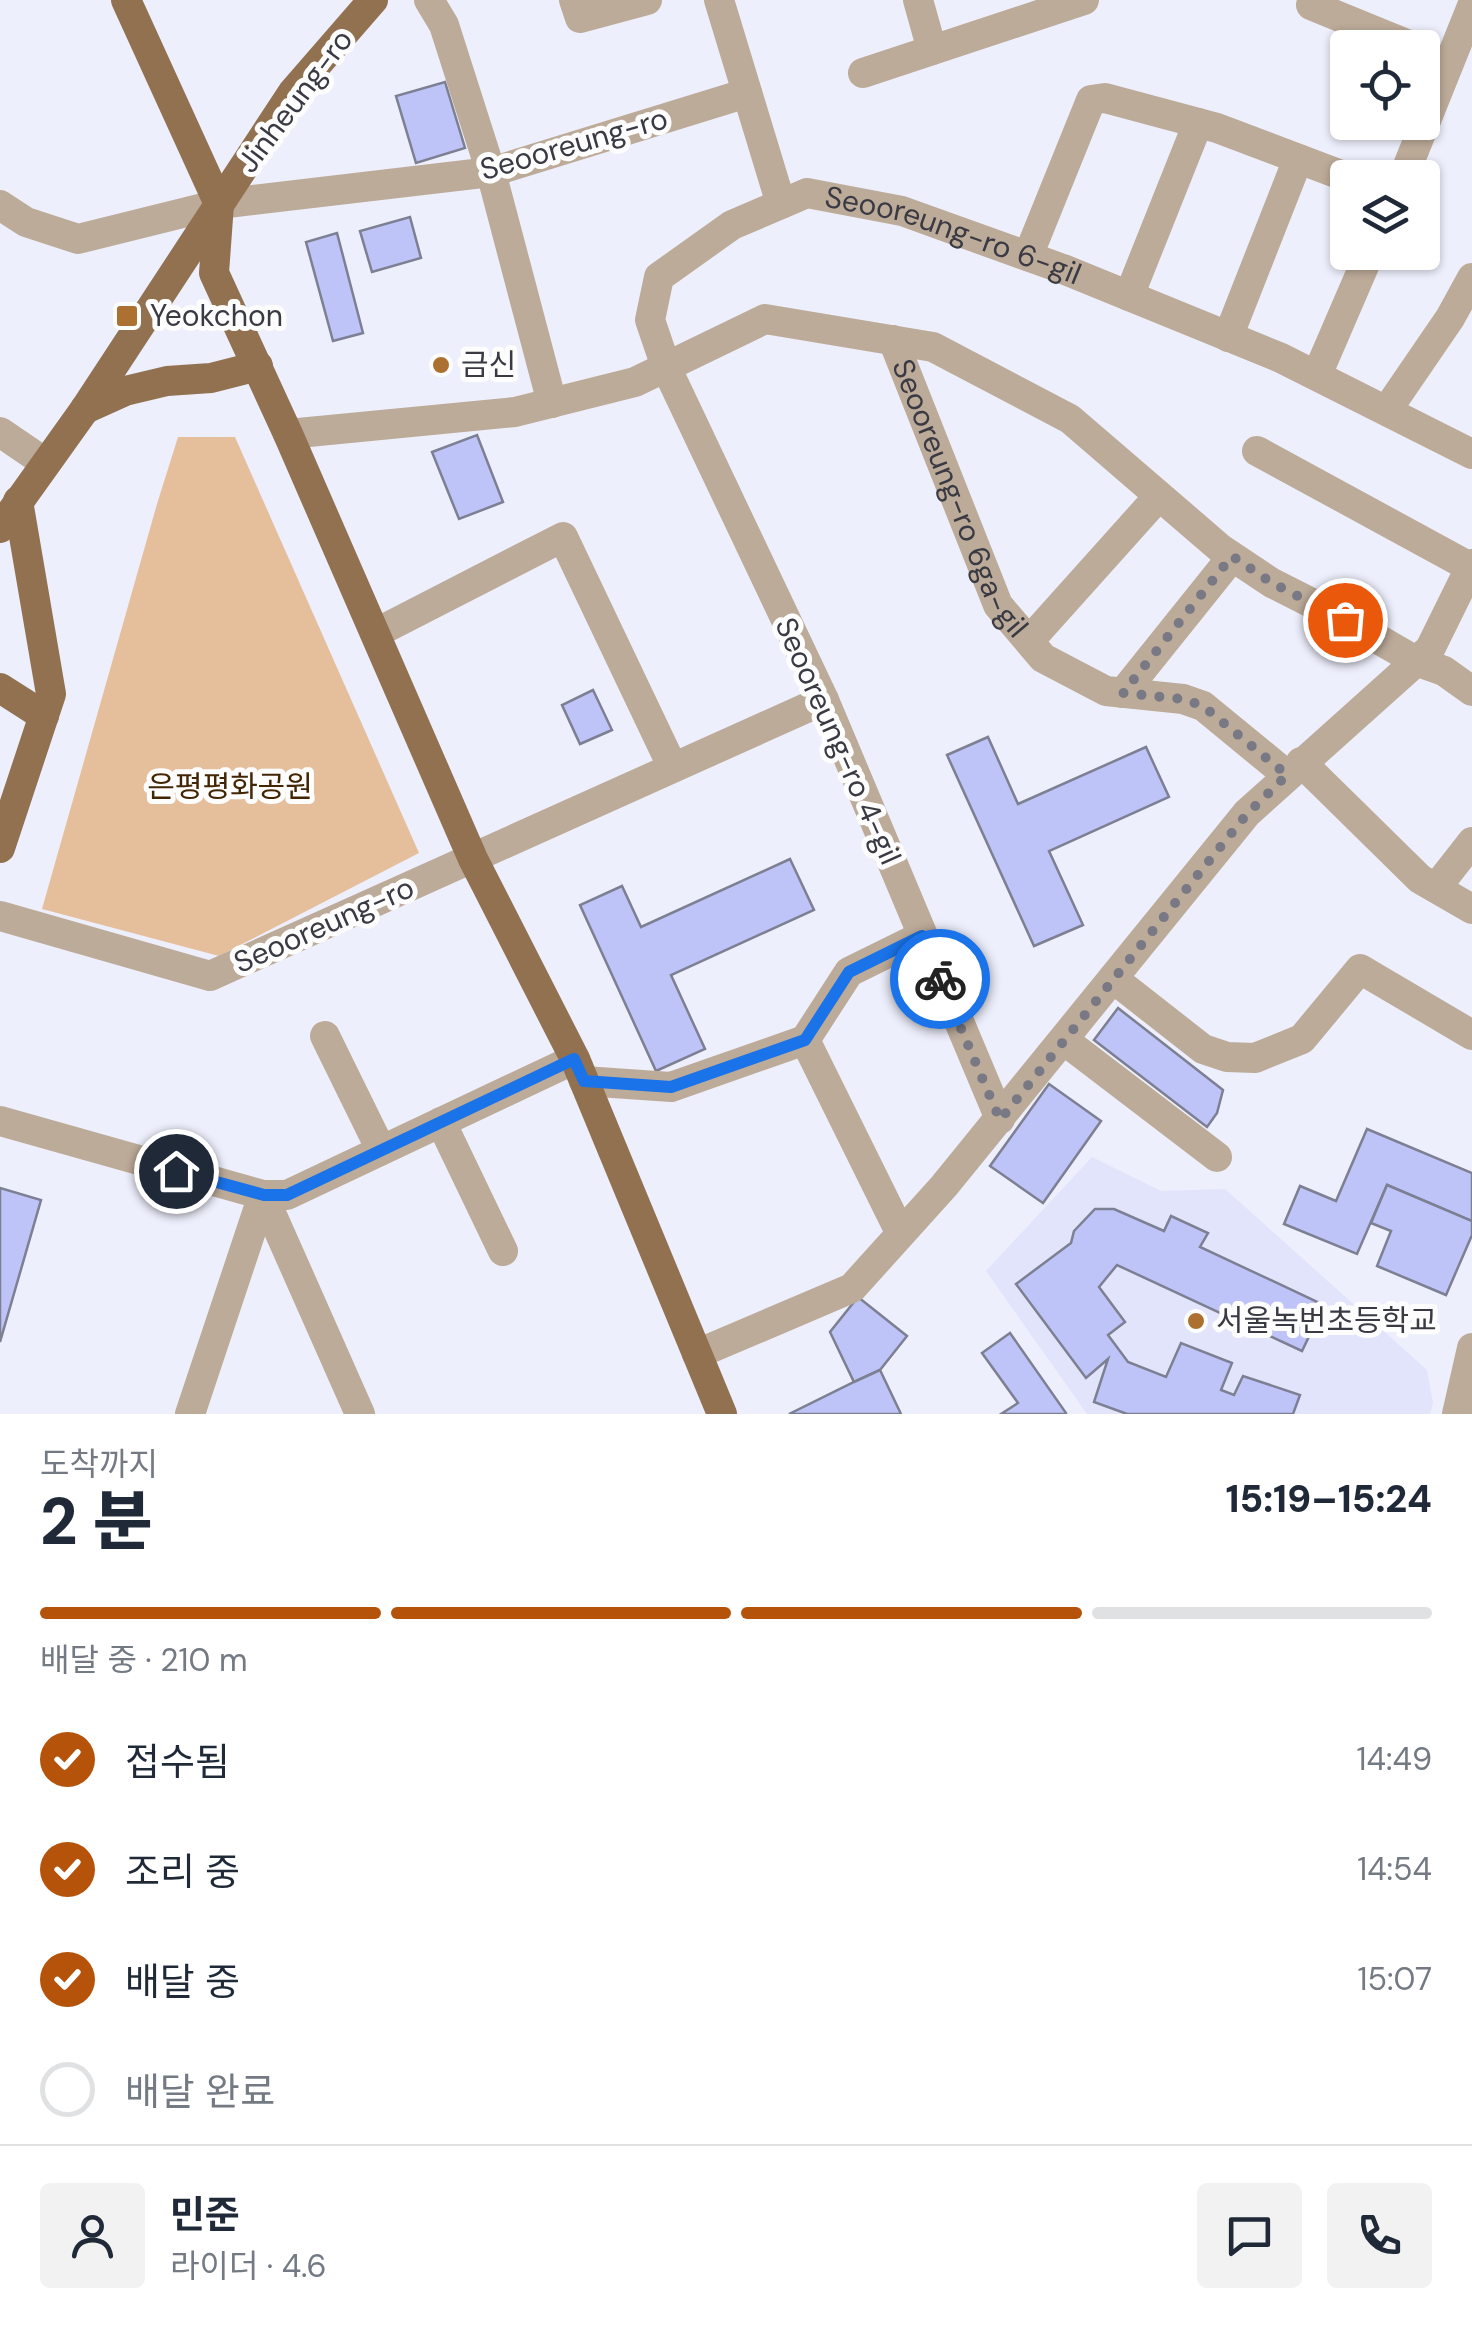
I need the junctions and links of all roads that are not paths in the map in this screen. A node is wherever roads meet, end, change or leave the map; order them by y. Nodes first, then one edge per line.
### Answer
1 (126, 0) edge
2 (373, 0) edge
3 (430, 0) edge
4 (574, 0) edge
5 (647, 0) edge
6 (719, 0) edge
7 (918, 0) edge
8 (1084, 0) edge
9 (1311, 5) dead end
10 (1472, 6) edge
11 (1372, 30) edge
12 (1440, 41) edge
13 (932, 50) junction
14 (863, 73) dead end
15 (747, 93) junction
16 (1198, 122) junction
17 (1298, 158) junction
18 (1330, 171) edge
19 (491, 172) junction
20 (219, 204) junction
21 (781, 204) junction
22 (0, 205) edge
23 (1028, 256) junction
24 (1362, 270) edge
25 (1472, 278) edge
26 (1129, 296) junction
27 (1228, 337) junction
28 (893, 340) junction
29 (258, 366) junction
30 (666, 367) junction
31 (1317, 375) junction
32 (552, 403) junction
33 (85, 409) junction
34 (1387, 410) junction
35 (0, 432) edge
36 (288, 434) junction
37 (1257, 452) dead end
38 (1472, 454) edge
39 (44, 462) junction
40 (1159, 496) junction
41 (18, 501) junction
42 (0, 528) edge
43 (1232, 556) junction
44 (1471, 566) edge
45 (376, 632) junction
46 (1029, 641) junction
47 (1416, 661) junction
48 (0, 688) edge
49 (1472, 691) edge
50 (1123, 693) junction
51 (824, 700) junction
52 (44, 716) junction
53 (672, 766) junction
54 (1294, 768) junction
55 (1472, 842) edge
56 (0, 848) edge
57 (473, 859) junction
58 (1436, 888) junction
59 (1472, 908) edge
60 (0, 916) edge
61 (922, 936) junction
62 (1115, 980) junction
63 (1472, 1035) edge
64 (325, 1036) dead end
65 (805, 1040) junction
66 (1065, 1041) junction
67 (579, 1070) junction
68 (0, 1120) edge
69 (1000, 1120) junction
70 (441, 1122) junction
71 (381, 1150) junction
72 (1217, 1158) dead end
73 (264, 1195) junction
74 (900, 1232) junction
75 (503, 1251) dead end
76 (1472, 1348) edge
77 (697, 1354) junction
78 (190, 1414) edge
79 (360, 1414) edge
80 (722, 1414) edge
81 (1457, 1414) edge

1 - 20 main road
2 - 20 main road, Jinheung-ro
3 - 19 street
4 - 5 street
6 - 15 street
7 - 13 street
8 - 13 street
9 - 11 street
10 - 12 street
13 - 14 street
15 - 19 street, Seooreung-ro
15 - 21 street
16 - 17 street
16 - 23 street
16 - 26 street
17 - 18 street
17 - 27 street
19 - 20 street, Seooreung-ro
19 - 32 street
20 - 22 street, Jinheung-ro
20 - 29 main road
20 - 33 main road, Jinheung-ro
21 - 23 street, Seooreung-ro 6-gil
21 - 30 street, Seooreung-ro 6-gil
23 - 26 street, Seooreung-ro 6-gil
24 - 31 street
25 - 34 street
26 - 27 street, Seooreung-ro 6-gil
27 - 31 street, Seooreung-ro 6-gil
28 - 30 street, Seooreung-ro 6ga-gil
28 - 40 street, Seooreung-ro 6ga-gil
28 - 46 street, Seooreung-ro 6ga-gil
29 - 33 main road
29 - 36 main road
30 - 32 street
30 - 51 street, Seooreung-ro 4-gil
31 - 34 street, Seooreung-ro 6-gil
32 - 36 street
33 - 39 main road, Jinheung-ro
34 - 38 street, Seooreung-ro 6-gil
35 - 39 street
36 - 45 main road
37 - 44 street
39 - 41 main road, Jinheung-ro
40 - 43 street, Seooreung-ro 6ga-gil
40 - 46 street, Seooreung-ro 6ga-gil
41 - 42 main road, Jinheung-ro
41 - 52 main road
43 - 47 street, Seooreung-ro 6ga-gil
43 - 50 street
44 - 47 street
45 - 53 street
45 - 57 main road
46 - 50 street
47 - 49 street, Seooreung-ro 6ga-gil
47 - 54 street
48 - 52 main road
50 - 54 street
51 - 53 street, Seooreung-ro
51 - 61 street, Seooreung-ro 4-gil
52 - 56 main road
53 - 57 street, Seooreung-ro
54 - 58 street
54 - 62 street
55 - 58 street
57 - 60 street, Seooreung-ro
57 - 67 main road
58 - 59 street
61 - 65 street
61 - 69 street, Seooreung-ro 4-gil
62 - 63 street
62 - 66 street
64 - 71 street
65 - 67 street
65 - 74 street
66 - 69 street
66 - 72 street
67 - 70 street
67 - 77 main road
68 - 73 street
69 - 74 street
70 - 71 street
70 - 75 street
71 - 73 street
73 - 78 street
73 - 79 street
74 - 77 street
76 - 81 street
77 - 80 main road

